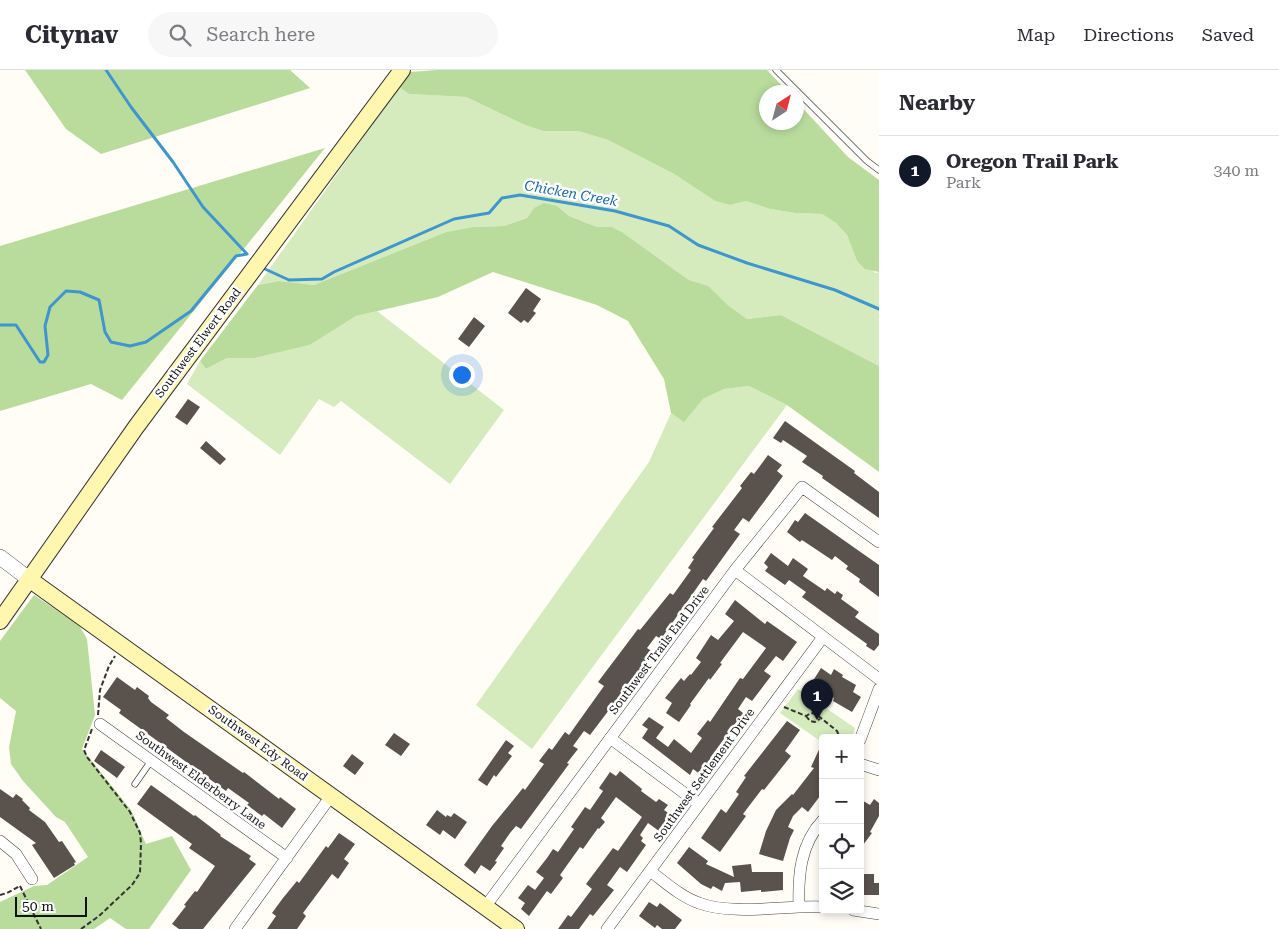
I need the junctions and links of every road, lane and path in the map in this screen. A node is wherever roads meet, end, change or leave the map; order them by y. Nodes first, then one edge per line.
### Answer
1 (402, 70) edge
2 (776, 70) edge
3 (879, 170) edge
4 (879, 542) edge
5 (0, 557) edge
6 (735, 570) junction
7 (29, 579) junction
8 (0, 621) edge
9 (823, 637) junction
10 (122, 646) junction
11 (879, 679) edge
12 (879, 689) edge
13 (775, 702) junction
14 (806, 716) junction
15 (820, 719) junction
16 (96, 725) junction
17 (838, 734) edge
18 (862, 734) edge
19 (610, 738) junction
20 (151, 761) junction
21 (864, 765) edge
22 (879, 770) edge
23 (135, 784) dead end
24 (331, 796) junction
25 (699, 804) junction
26 (820, 824) edge
27 (0, 841) edge
28 (287, 858) junction
29 (650, 871) junction
30 (32, 879) joint
31 (20, 886) junction
32 (0, 895) edge
33 (485, 907) junction
34 (799, 907) junction
35 (819, 907) edge
36 (864, 912) edge
37 (879, 914) edge
38 (41, 929) edge
39 (82, 929) edge
40 (234, 929) edge
41 (516, 929) edge
42 (607, 929) edge

1 - 7 main road, Southwest Elwert Road
2 - 3 lane
4 - 6 street, Southwest Trails End Drive
5 - 7 street, Southwest Edy Road
6 - 9 street
6 - 19 street, Southwest Trails End Drive
7 - 8 main road, Southwest Elwert Road
7 - 10 main road, Southwest Edy Road
9 - 11 street
9 - 13 street, Southwest Settlement Drive
10 - 16 path
10 - 24 main road, Southwest Edy Road
12 - 18 street
13 - 14 path
13 - 25 street, Southwest Settlement Drive
14 - 15 path
14 - 15 path
15 - 17 path
16 - 20 street, Southwest Elderberry Lane
16 - 39 path
19 - 25 street
19 - 33 street, Southwest Trails End Drive
20 - 23 lane
20 - 28 street, Southwest Elderberry Lane
21 - 22 street
24 - 28 street
24 - 33 main road, Southwest Edy Road
25 - 29 street, Southwest Settlement Drive
26 - 34 street
27 - 30 street
28 - 40 street
29 - 34 street
29 - 42 street, Southwest Settlement Drive
30 - 31 path
31 - 32 path
31 - 38 path
33 - 41 main road, Southwest Edy Road
34 - 35 street
36 - 37 street

